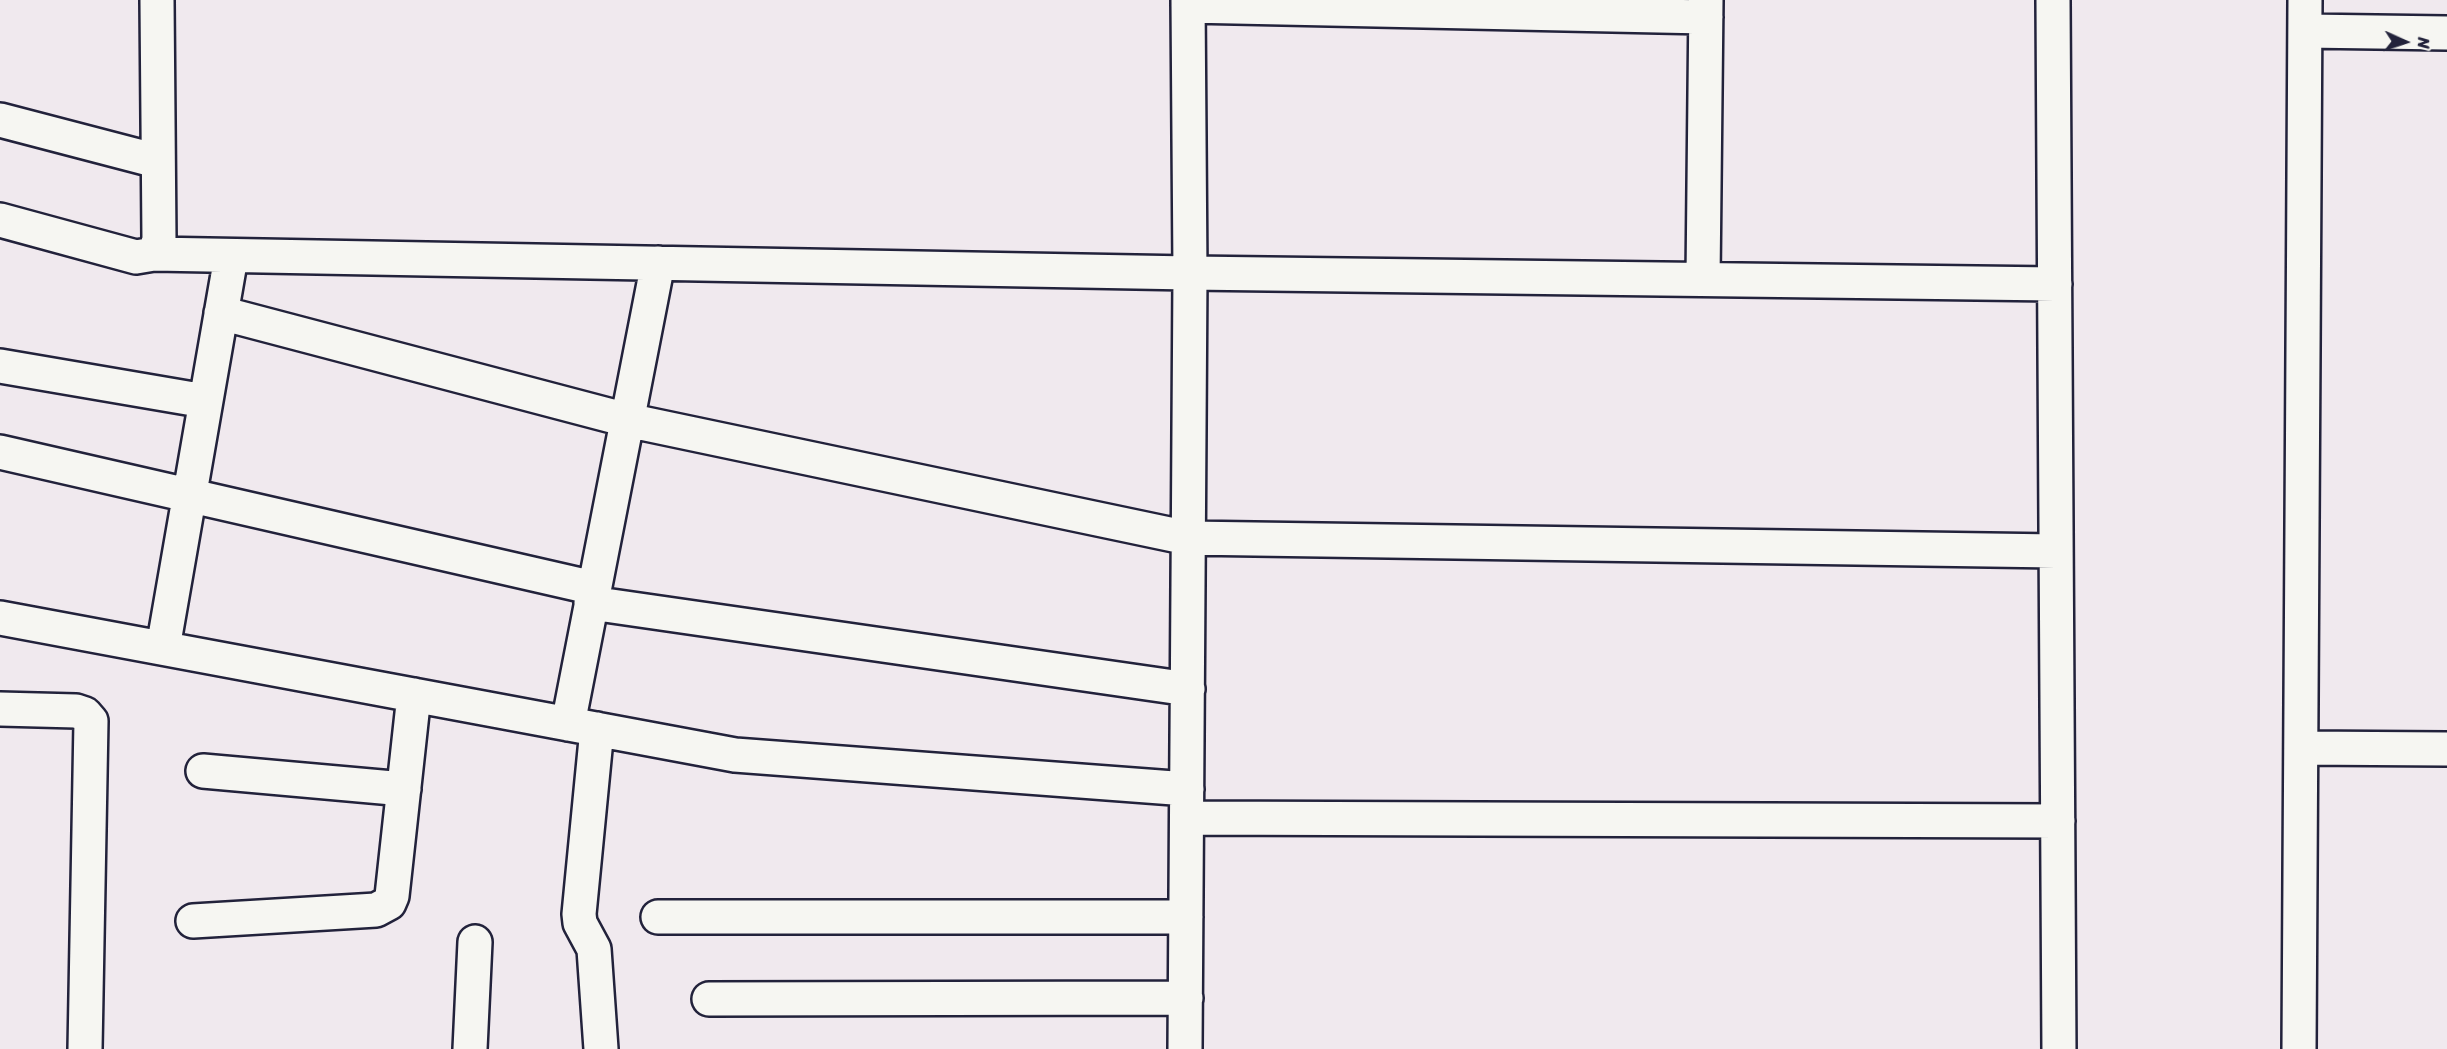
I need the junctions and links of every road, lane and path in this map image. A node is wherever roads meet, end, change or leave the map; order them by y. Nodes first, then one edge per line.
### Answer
1 (157, 0) edge
2 (2054, 0) edge
3 (1188, 3) edge
4 (1706, 9) edge
5 (2305, 16) edge
6 (2447, 33) edge
7 (0, 120) edge
8 (157, 161) junction
9 (0, 220) edge
10 (154, 254) junction
11 (231, 257) junction
12 (658, 264) junction
13 (1190, 273) junction
14 (1702, 279) junction
15 (2055, 284) junction
16 (220, 313) junction
17 (0, 366) edge
18 (206, 401) junction
19 (627, 420) junction
20 (0, 452) edge
21 (190, 495) junction
22 (1188, 538) junction
23 (2056, 551) junction
24 (593, 596) junction
25 (0, 618) edge
26 (163, 648) junction
27 (1188, 690) junction
28 (414, 695) junction
29 (0, 710) edge
30 (583, 727) junction
31 (2301, 748) junction
32 (2447, 749) edge
33 (203, 771) dead end
34 (404, 789) junction
35 (1187, 803) junction
36 (2058, 820) junction
37 (658, 917) dead end
38 (1186, 917) junction
39 (193, 921) dead end
40 (475, 942) dead end
41 (1185, 998) junction
42 (709, 999) dead end
43 (85, 1049) edge
44 (470, 1049) edge
45 (601, 1049) edge
46 (1185, 1049) edge
47 (2059, 1049) edge
48 (2299, 1049) edge

1 - 8 street
2 - 15 street
3 - 4 street
3 - 13 street
4 - 14 street
5 - 6 street
5 - 31 street
7 - 8 street
8 - 10 street
9 - 10 street
10 - 11 street
11 - 12 street
11 - 16 street
12 - 13 street
12 - 19 street
13 - 14 street
13 - 22 street
14 - 15 street
15 - 23 street
16 - 18 street
16 - 19 street
17 - 18 street
18 - 21 street
19 - 22 street
19 - 24 street
20 - 21 street
21 - 24 street
21 - 26 street
22 - 23 street
22 - 27 street
23 - 36 street
24 - 27 street
24 - 30 street
25 - 26 street
26 - 28 street
27 - 35 street
28 - 30 street
28 - 34 street
29 - 43 street
30 - 35 street
30 - 45 street
31 - 32 street
31 - 48 street
33 - 34 street
34 - 39 street
35 - 36 street
35 - 38 street
36 - 47 street
37 - 38 street
38 - 41 street
40 - 44 street
41 - 42 street
41 - 46 street

